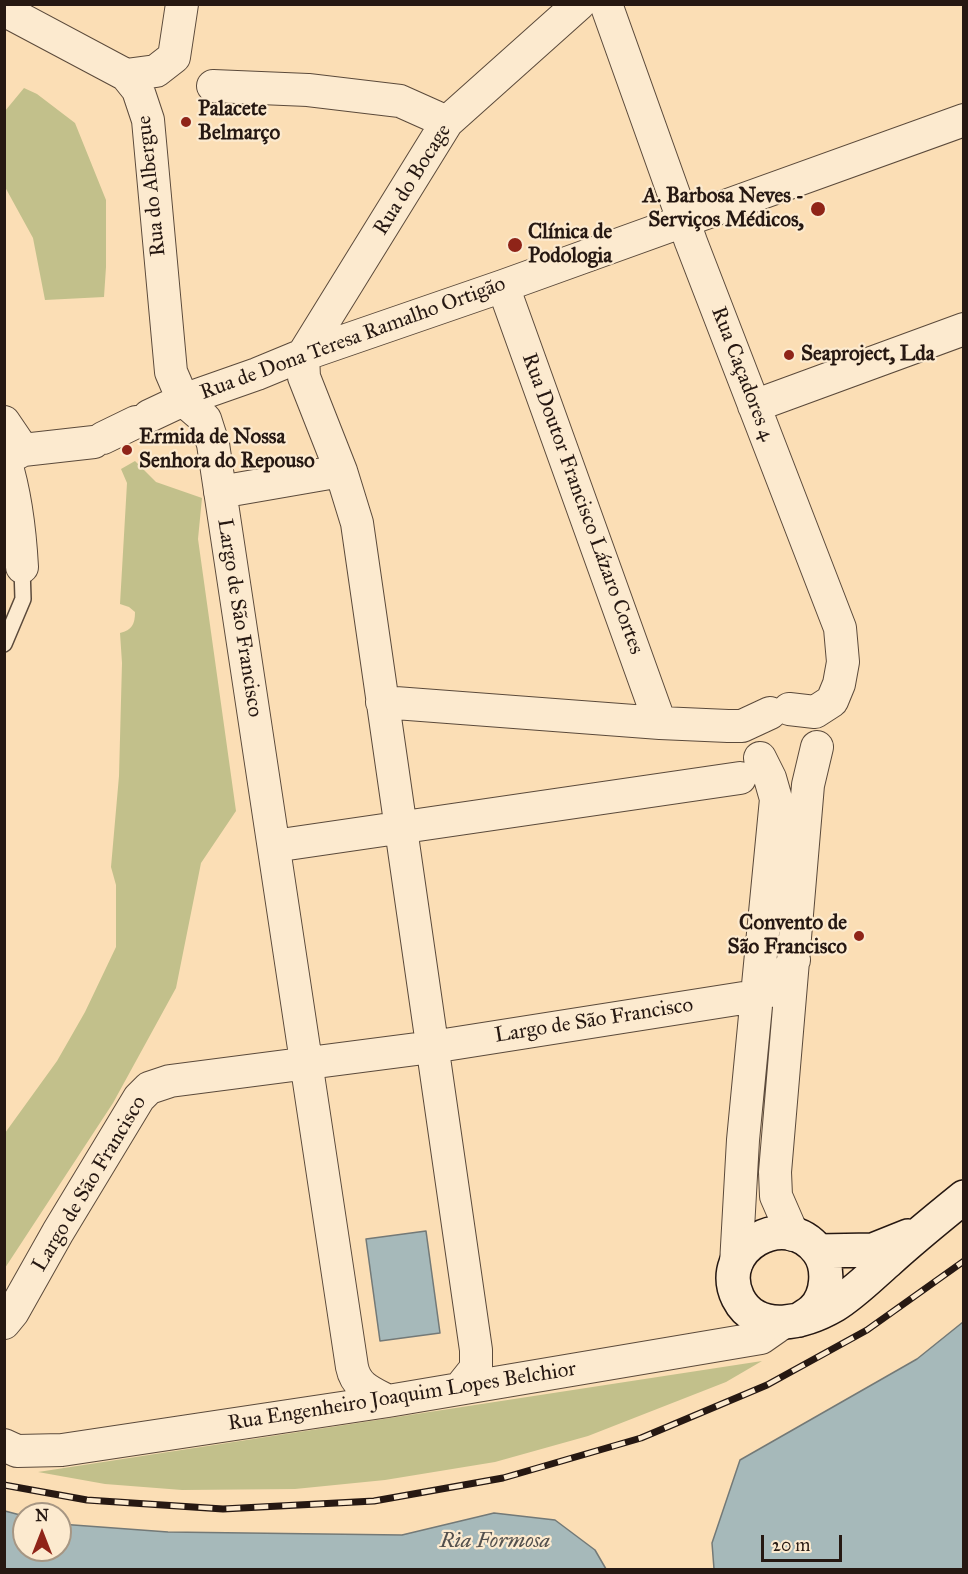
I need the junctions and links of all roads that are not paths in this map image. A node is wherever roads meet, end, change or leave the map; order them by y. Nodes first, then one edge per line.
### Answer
1 (182, 4) edge
2 (579, 4) edge
3 (606, 4) edge
4 (4, 10) edge
5 (126, 75) junction
6 (213, 86) dead end
7 (963, 120) edge
8 (447, 122) junction
9 (683, 220) junction
10 (503, 286) junction
11 (334, 304) junction
12 (963, 328) edge
13 (350, 338) junction
14 (303, 355) junction
15 (183, 400) junction
16 (754, 406) junction
17 (4, 422) edge
18 (11, 457) edge
19 (341, 471) junction
20 (220, 492) junction
21 (22, 567) joint
22 (4, 644) edge
23 (382, 702) junction
24 (779, 711) junction
25 (660, 723) junction
26 (816, 747) junction
27 (752, 761) junction
28 (400, 828) junction
29 (274, 846) junction
30 (794, 960) junction
31 (756, 996) junction
32 (787, 1037) junction
33 (432, 1047) junction
34 (305, 1063) junction
35 (963, 1197) edge
36 (924, 1229) junction
37 (806, 1243) junction
38 (736, 1264) junction
39 (790, 1322) junction
40 (4, 1323) edge
41 (460, 1388) junction
42 (388, 1401) junction
43 (8, 1444) edge

1 - 5 street
2 - 8 street, Rua do Bocage
3 - 9 street, Rua Caçadores 4
4 - 5 street
5 - 15 street, Rua do Albergue
6 - 8 street
7 - 9 street, Rua de Dona Teresa Ramalho Ortigão
8 - 11 street, Rua do Bocage
9 - 10 street, Rua de Dona Teresa Ramalho Ortigão
9 - 16 street, Rua Caçadores 4
10 - 13 street, Rua de Dona Teresa Ramalho Ortigão
10 - 25 street, Rua Doutor Francisco Lázaro Cortes
11 - 13 street
11 - 14 street, Rua do Bocage
12 - 16 street
13 - 14 street, Rua de Dona Teresa Ramalho Ortigão
14 - 15 street, Rua de Dona Teresa Ramalho Ortigão
14 - 19 street
15 - 18 street, Rua de Dona Teresa Ramalho Ortigão
15 - 20 street, Largo de São Francisco
16 - 24 street, Rua Caçadores 4
17 - 18 street
18 - 21 street
19 - 20 street
19 - 23 street
20 - 29 street, Largo de São Francisco
21 - 22 lane
23 - 25 street
23 - 28 street
24 - 25 street
24 - 26 street
24 - 27 street
26 - 27 street
26 - 30 street, Largo de São Francisco
27 - 28 street
27 - 31 street
28 - 29 street
28 - 33 street
29 - 34 street, Largo de São Francisco
30 - 31 street, Largo de São Francisco
30 - 32 street, Largo de São Francisco
31 - 32 street, Largo de São Francisco
31 - 33 street, Largo de São Francisco
31 - 38 street
32 - 37 street, Largo de São Francisco
33 - 34 street, Largo de São Francisco
33 - 41 street
34 - 40 street, Largo de São Francisco
34 - 42 street, Largo de São Francisco
35 - 36 street
36 - 37 street
36 - 39 street
37 - 38 street
37 - 39 street
38 - 39 street
39 - 41 street, Rua Engenheiro Joaquim Lopes Belchior
41 - 42 street, Rua Engenheiro Joaquim Lopes Belchior
42 - 43 street, Rua Engenheiro Joaquim Lopes Belchior

